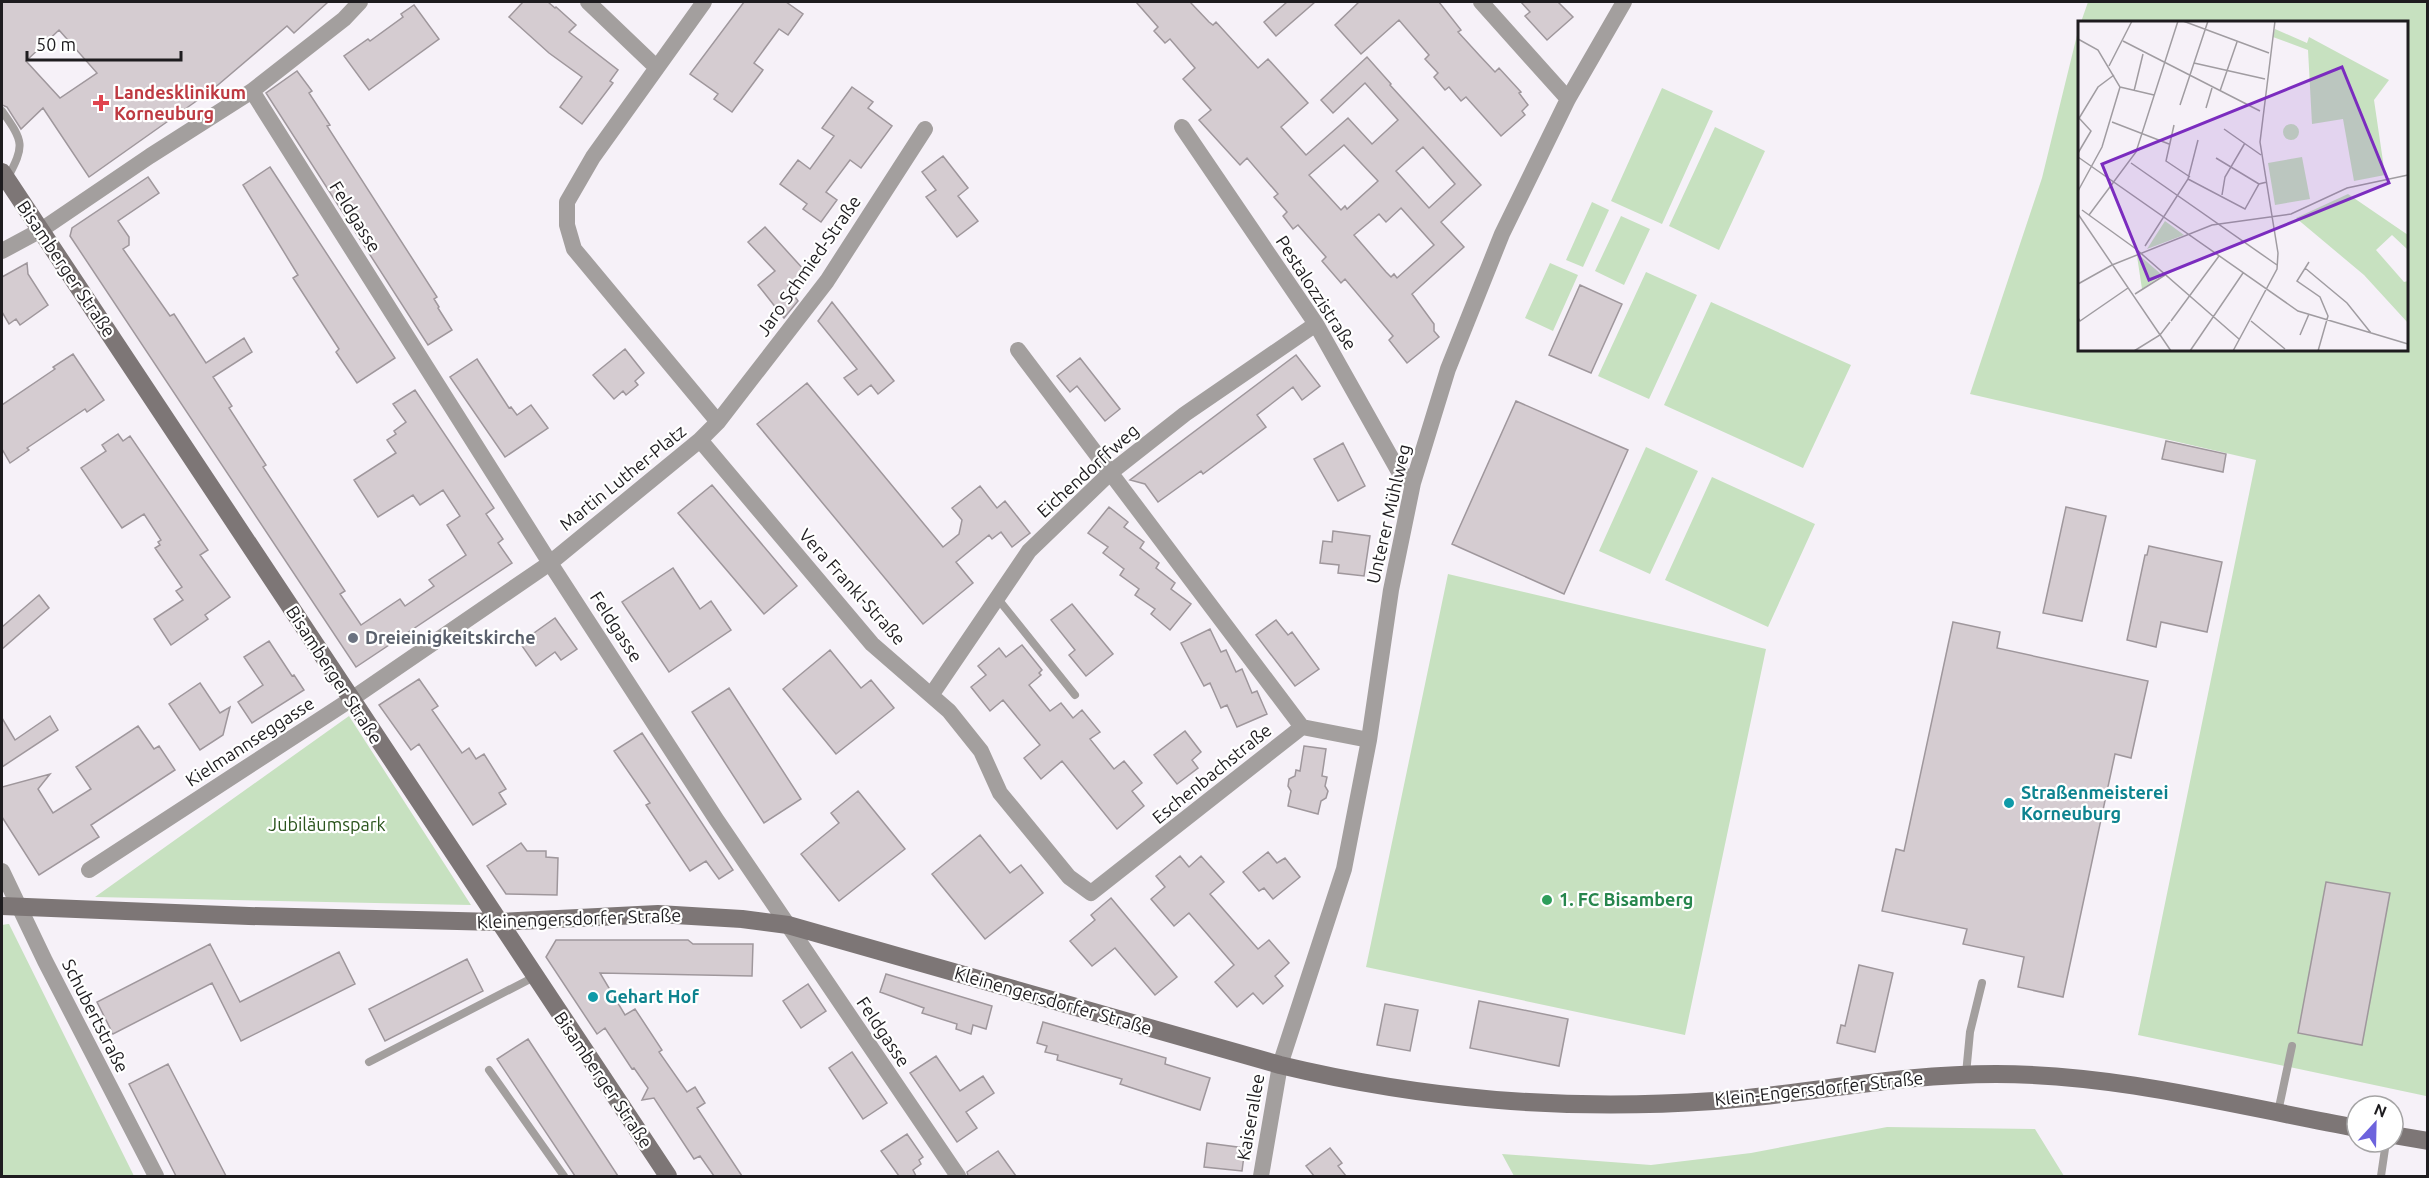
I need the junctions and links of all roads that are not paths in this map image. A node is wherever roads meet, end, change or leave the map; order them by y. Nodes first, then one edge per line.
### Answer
1 (360, 2) edge
2 (588, 2) edge
3 (704, 2) edge
4 (1480, 2) edge
5 (1624, 2) edge
6 (656, 66) junction
7 (252, 91) junction
8 (1568, 99) junction
9 (2, 111) edge
10 (1182, 127) dead end
11 (926, 129) dead end
12 (4, 176) edge
13 (41, 231) junction
14 (2, 251) edge
15 (1316, 324) junction
16 (1018, 350) dead end
17 (718, 422) junction
18 (700, 440) junction
19 (1110, 473) junction
20 (1413, 483) junction
21 (550, 563) junction
22 (998, 599) junction
23 (932, 694) junction
24 (1075, 695) dead end
25 (350, 700) junction
26 (1302, 727) junction
27 (1369, 740) junction
28 (89, 870) dead end
29 (2, 872) edge
30 (1091, 893) joint
31 (10, 906) edge
32 (498, 922) junction
33 (788, 925) junction
34 (534, 977) junction
35 (1982, 983) dead end
36 (2292, 1046) dead end
37 (369, 1062) dead end
38 (1280, 1065) junction
39 (489, 1070) dead end
40 (1966, 1074) junction
41 (2277, 1113) junction
42 (2345, 1126) edge
43 (2405, 1137) edge
44 (2427, 1141) edge
45 (2384, 1154) edge
46 (156, 1176) edge
47 (564, 1176) edge
48 (668, 1176) edge
49 (958, 1176) edge
50 (1261, 1176) edge
51 (2381, 1176) edge

1 - 7 street
2 - 6 street
3 - 6 street
4 - 8 street
5 - 8 street, Unterer Mühlweg
6 - 17 street
7 - 13 street
7 - 21 street, Feldgasse
8 - 20 street, Unterer Mühlweg
9 - 12 lane
10 - 15 street, Pestalozzistraße
11 - 17 street, Jaro Schmied-Straße
12 - 13 main road, Bisamberger Straße
13 - 14 street
13 - 25 main road, Bisamberger Straße
15 - 19 street, Eichendorffweg
15 - 20 street, Pestalozzistraße
16 - 19 street
17 - 18 street, Martin Luther-Platz
18 - 21 street, Martin Luther-Platz
18 - 23 street, Vera Frankl-Straße
19 - 22 street, Eichendorffweg
19 - 26 street
20 - 27 street, Unterer Mühlweg
21 - 25 street, Kielmannseggasse
21 - 33 street, Feldgasse
22 - 23 street, Eichendorffweg
22 - 24 lane
23 - 30 street, Vera Frankl-Straße
25 - 28 street, Kielmannseggasse
25 - 32 main road, Bisamberger Straße
26 - 27 street
26 - 30 street, Eschenbachstraße
27 - 38 street, Unterer Mühlweg
29 - 31 street, Schubertstraße
31 - 32 main road, Kleinengersdorfer Straße
31 - 46 street, Schubertstraße
32 - 33 main road, Kleinengersdorfer Straße
32 - 34 main road, Bisamberger Straße
33 - 38 main road, Kleinengersdorfer Straße
33 - 49 street, Feldgasse
34 - 37 lane
34 - 48 main road, Bisamberger Straße
35 - 40 lane
36 - 41 lane
38 - 40 main road, Klein-Engersdorfer Straße
38 - 50 street, Kaiserallee
39 - 47 lane
40 - 41 main road, Klein-Engersdorfer Straße
41 - 42 main road, Klein-Engersdorfer Straße
43 - 44 main road
45 - 51 lane

